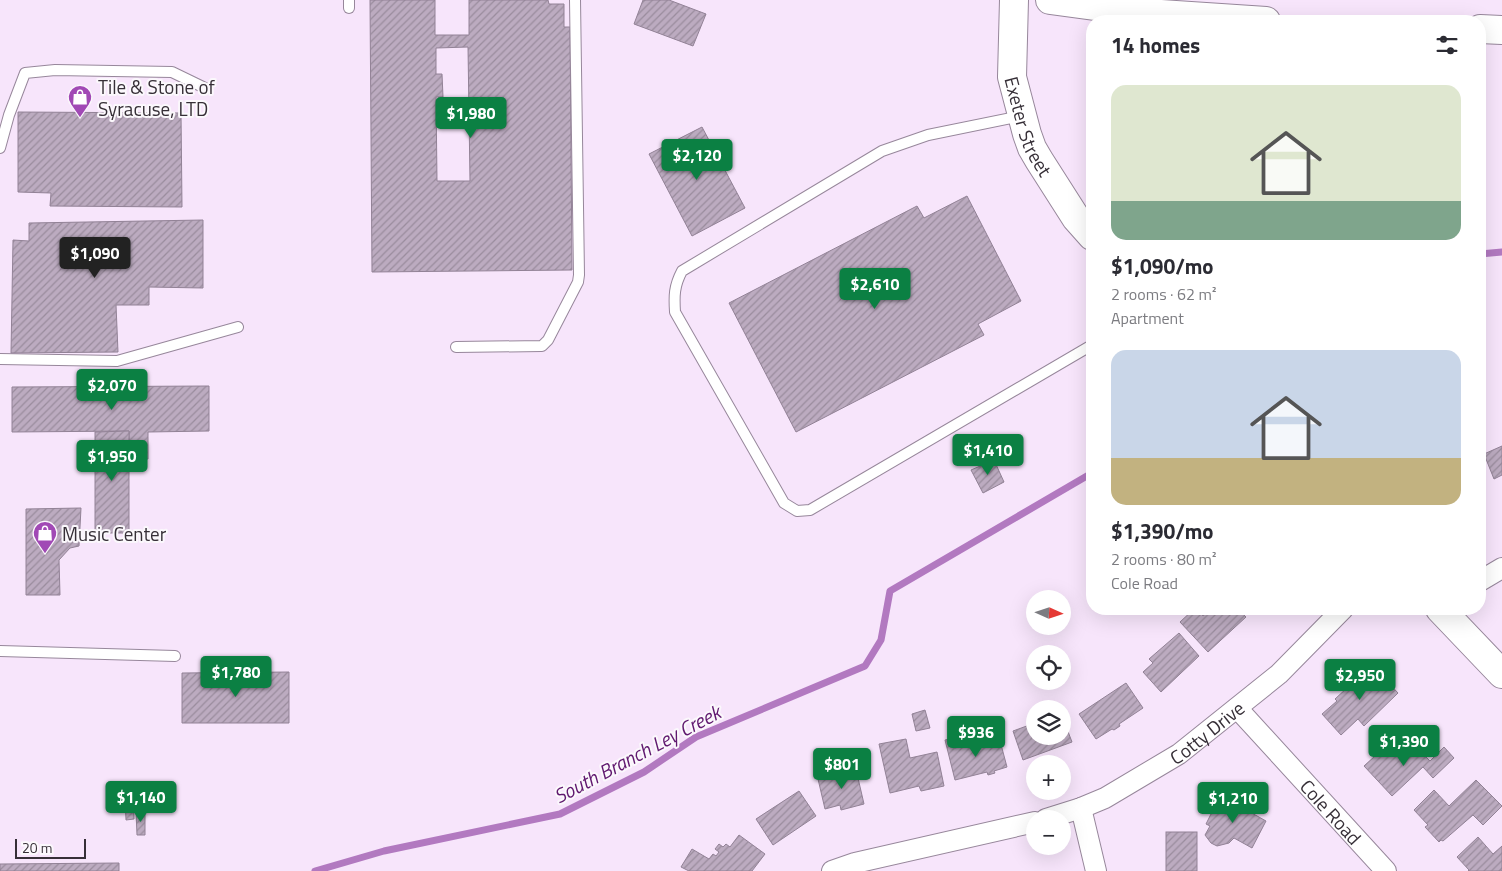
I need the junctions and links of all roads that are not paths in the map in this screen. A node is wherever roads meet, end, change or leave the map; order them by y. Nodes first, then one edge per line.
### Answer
1 (575, 0) edge
2 (1014, 0) edge
3 (1050, 0) edge
4 (1176, 15) edge
5 (1486, 29) edge
6 (1502, 30) edge
7 (206, 88) dead end
8 (1022, 116) junction
9 (0, 148) edge
10 (1086, 229) edge
11 (238, 327) dead end
12 (456, 347) dead end
13 (1086, 349) edge
14 (0, 359) edge
15 (1502, 568) edge
16 (1486, 577) edge
17 (1337, 615) edge
18 (1446, 615) edge
19 (0, 651) edge
20 (174, 656) dead end
21 (1502, 674) edge
22 (1237, 708) junction
23 (1082, 808) junction
24 (1071, 811) edge
25 (1026, 824) edge
26 (832, 871) edge
27 (1096, 871) edge
28 (1386, 871) edge

1 - 12 lane
2 - 8 street, Exeter Street
3 - 4 street
5 - 6 street
7 - 9 lane
8 - 10 street, Exeter Street
8 - 13 lane
11 - 14 lane
15 - 16 street
17 - 22 street, Cotty Drive
18 - 21 street
19 - 20 lane
22 - 23 street, Cotty Drive
22 - 28 street, Cole Road
23 - 24 street, Cotty Drive
23 - 27 street
25 - 26 street

